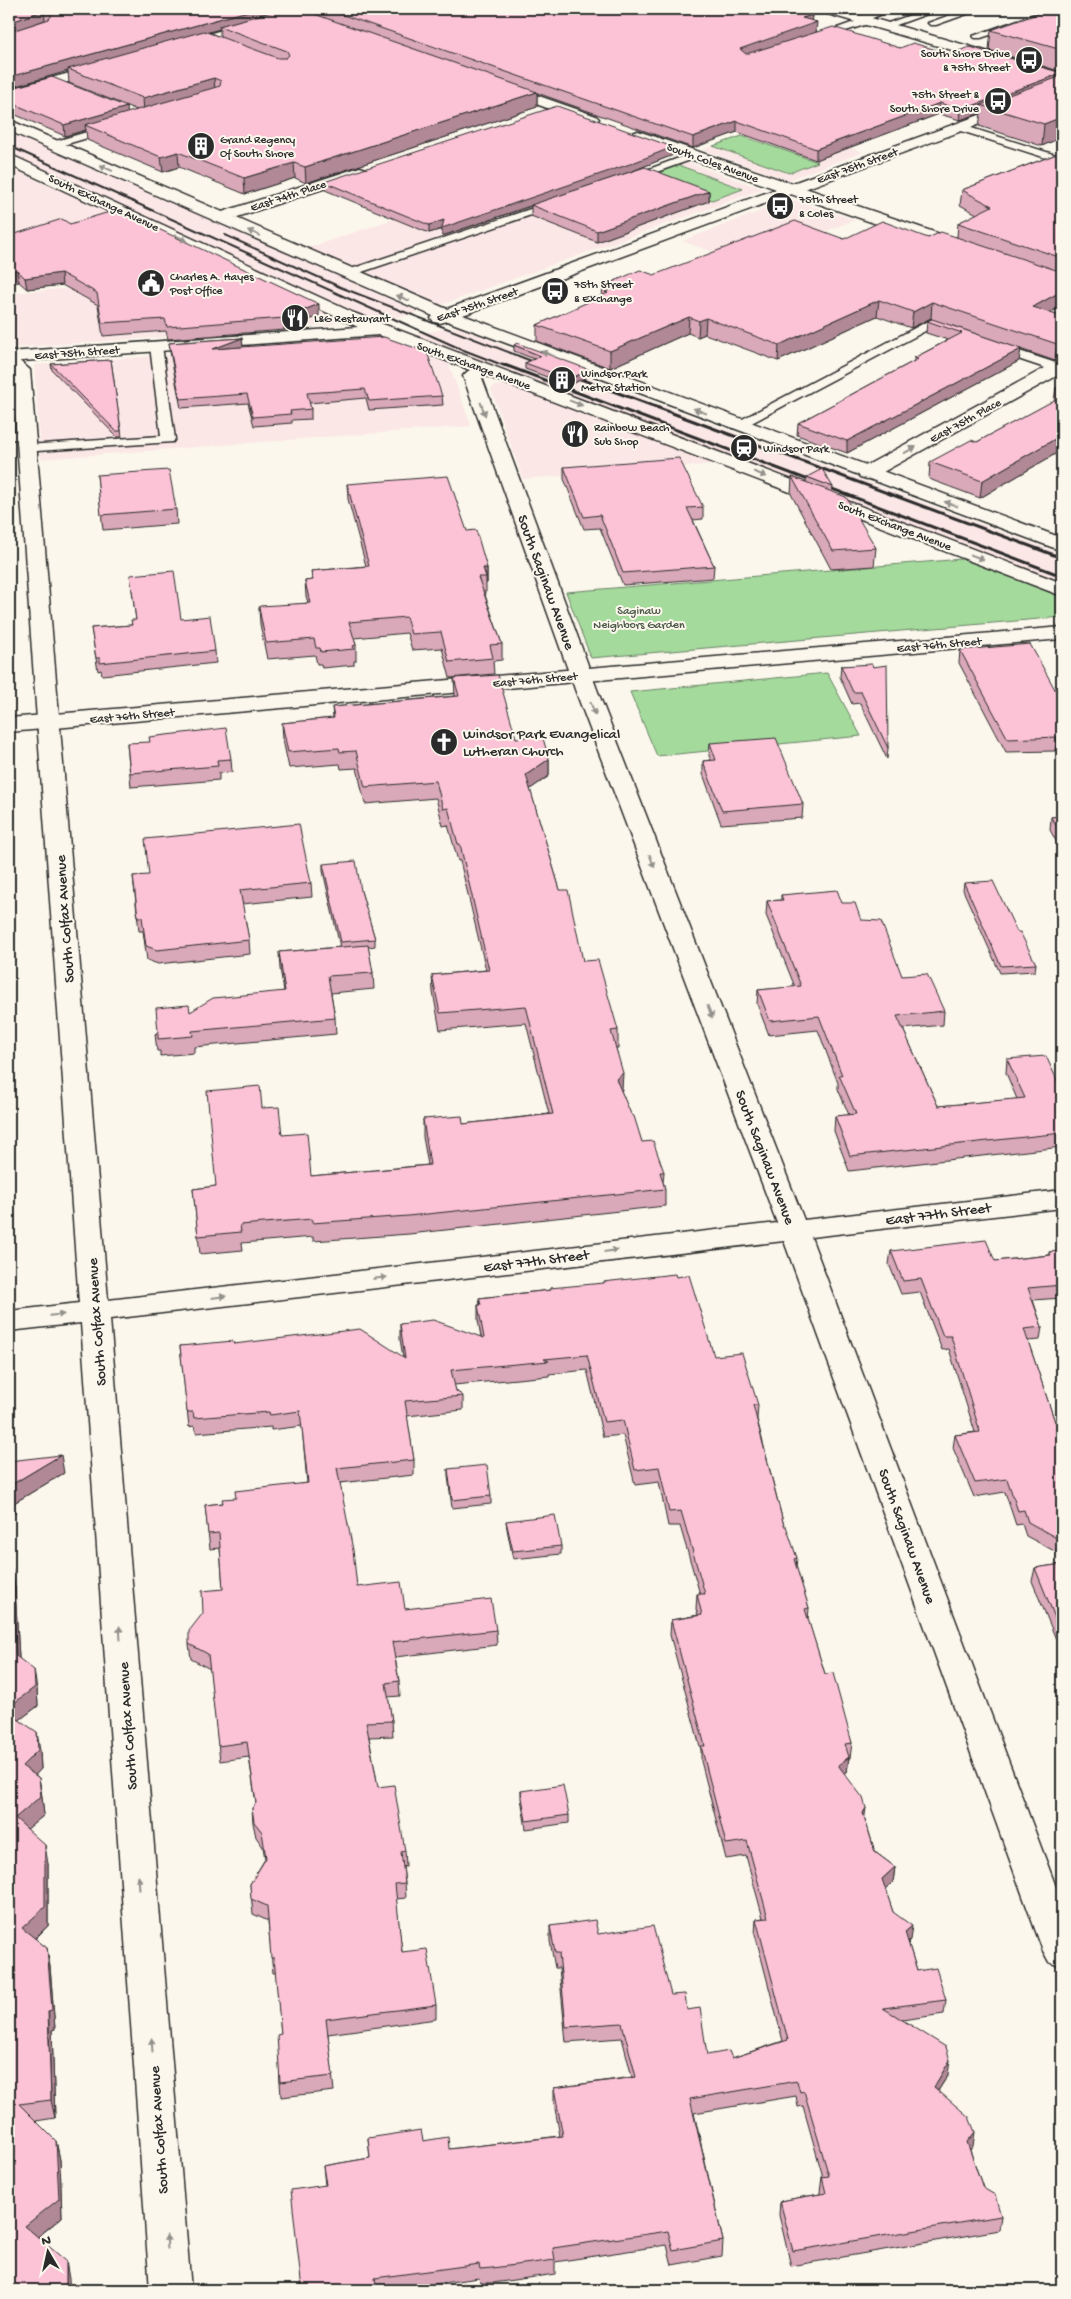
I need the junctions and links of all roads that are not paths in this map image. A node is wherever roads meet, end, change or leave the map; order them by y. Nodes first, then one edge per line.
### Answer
1 (312, 9) edge
2 (826, 9) edge
3 (889, 9) edge
4 (936, 9) edge
5 (976, 9) edge
6 (1058, 9) edge
7 (287, 11) edge
8 (864, 20) junction
9 (320, 23) edge
10 (933, 23) dead end
11 (884, 26) junction
12 (978, 36) dead end
13 (204, 39) junction
14 (812, 39) edge
15 (220, 46) edge
16 (166, 50) edge
17 (119, 63) edge
18 (1062, 78) edge
19 (484, 81) edge
20 (54, 82) junction
21 (70, 88) edge
22 (1062, 89) edge
23 (9, 94) edge
24 (557, 107) junction
25 (537, 114) edge
26 (603, 123) edge
27 (9, 125) edge
28 (118, 126) edge
29 (960, 127) junction
30 (622, 130) edge
31 (53, 145) junction
32 (695, 155) junction
33 (9, 159) edge
34 (1062, 160) edge
35 (371, 168) edge
36 (615, 183) edge
37 (790, 189) junction
38 (562, 201) edge
39 (219, 218) junction
40 (979, 254) edge
41 (346, 274) junction
42 (448, 316) junction
43 (383, 330) junction
44 (958, 334) edge
45 (986, 344) edge
46 (156, 346) junction
47 (9, 356) edge
48 (9, 361) edge
49 (1060, 367) edge
50 (485, 370) junction
51 (737, 425) junction
52 (21, 440) edge
53 (867, 474) junction
54 (1062, 545) edge
55 (1062, 590) edge
56 (1062, 633) edge
57 (582, 675) junction
58 (48, 722) junction
59 (9, 725) edge
60 (1062, 1199) edge
61 (794, 1230) junction
62 (95, 1311) junction
63 (9, 1321) edge
64 (1062, 1952) edge
65 (171, 2290) edge

1 - 7 street
2 - 8 street
3 - 8 lane
4 - 11 lane
5 - 10 lane
6 - 12 lane
7 - 9 street
7 - 13 street
8 - 11 street
8 - 14 lane
11 - 18 street
13 - 15 lane
13 - 16 street
17 - 20 street
19 - 24 street
20 - 21 lane
20 - 23 street
22 - 29 street, East 75th Street
24 - 25 street
24 - 26 street
27 - 31 street
28 - 31 lane
29 - 34 lane
29 - 37 street, East 75th Street
30 - 32 street, South Coles Avenue
39 -> 31 street
32 - 36 lane
32 - 37 street, South Coles Avenue
33 -> 43 street, South Exchange Avenue
35 - 39 street, East 74th Place
37 - 40 street, South Coles Avenue
37 - 42 street, East 75th Street
38 - 41 lane
41 -> 39 street
42 -> 41 street
42 - 43 street, East 75th Street
51 -> 42 street
43 - 46 street, East 75th Street
43 - 50 street, South Exchange Avenue
44 - 51 lane
45 - 49 lane
46 - 47 street, East 75th Street
46 - 52 lane
48 - 52 street, South Colfax Avenue
53 -> 49 street, East 75th Place
50 -> 55 street, South Exchange Avenue
50 -> 57 street, South Saginaw Avenue
51 - 53 street
52 - 58 street, South Colfax Avenue
54 -> 53 street
56 - 57 street, East 76th Street
57 - 58 street, East 76th Street
57 -> 61 street, South Saginaw Avenue
58 - 59 street, East 76th Street
58 - 62 street, South Colfax Avenue
60 - 61 street, East 77th Street
62 -> 61 street, East 77th Street
61 - 64 street, South Saginaw Avenue
63 -> 62 street, East 77th Street
65 -> 62 street, South Colfax Avenue

